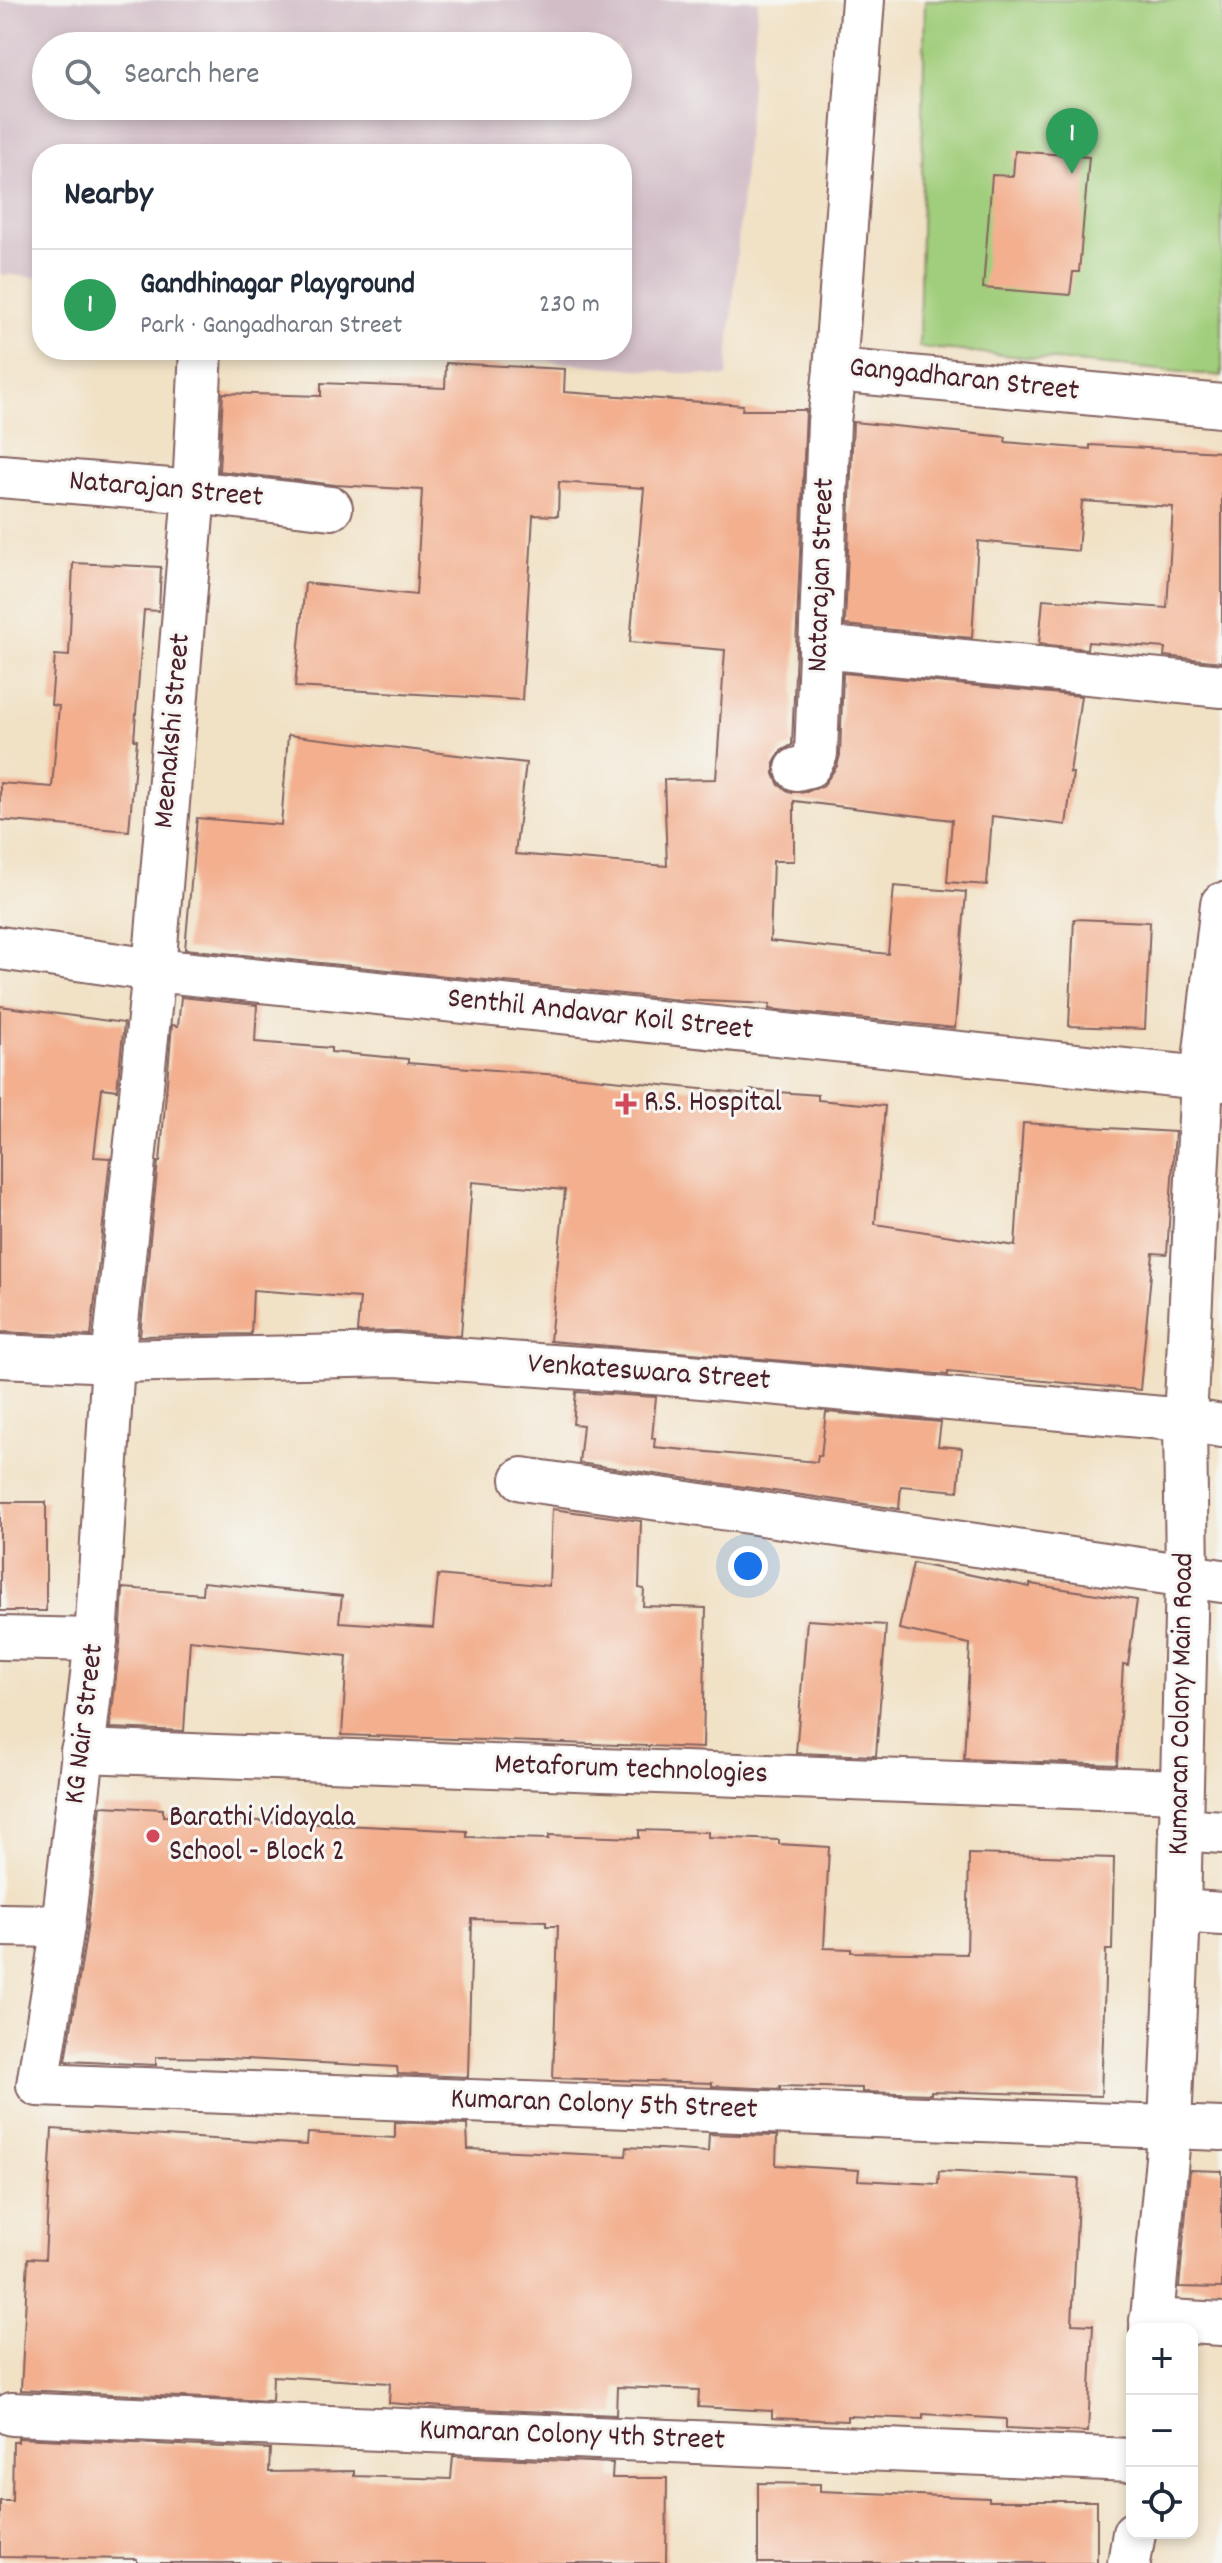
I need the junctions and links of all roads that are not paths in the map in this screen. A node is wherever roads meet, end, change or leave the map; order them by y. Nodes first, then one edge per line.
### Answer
1 (863, 0) edge
2 (201, 360) edge
3 (835, 370) junction
4 (1222, 406) edge
5 (0, 476) edge
6 (194, 492) junction
7 (331, 508) dead end
8 (820, 647) junction
9 (1222, 686) edge
10 (797, 769) dead end
11 (1222, 904) edge
12 (0, 948) edge
13 (154, 970) junction
14 (1212, 1079) edge
15 (0, 1356) edge
16 (113, 1361) junction
17 (1204, 1423) edge
18 (522, 1479) dead end
19 (1205, 1578) edge
20 (0, 1638) edge
21 (96, 1640) junction
22 (82, 1751) junction
23 (1180, 1810) junction
24 (1222, 1832) edge
25 (1179, 1911) junction
26 (1222, 1914) edge
27 (0, 1925) edge
28 (63, 1926) junction
29 (38, 2085) joint
30 (1170, 2126) junction
31 (1222, 2129) edge
32 (1151, 2323) edge
33 (1198, 2324) edge
34 (1222, 2324) edge
35 (12, 2414) dead end
36 (1126, 2460) edge
37 (1133, 2539) edge
38 (1129, 2563) edge

1 - 3 street, Gangadharan Street
2 - 6 street, Meenakshi Street
3 - 4 street, Gangadharan Street
3 - 8 street, Natarajan Street
5 - 6 street, Natarajan Street
6 - 7 street, Natarajan Street
6 - 13 street, Meenakshi Street
8 - 9 street
8 - 10 street, Natarajan Street
11 - 14 street, Kumaran Colony Main Road
12 - 13 street, Senthil Andavar Koil Street
13 - 14 street, Senthil Andavar Koil Street
13 - 16 street, Meenakshi Street
14 - 17 street, Kumaran Colony Main Road
15 - 16 street, Venkateswara Street
16 - 17 street, Venkateswara Street
16 - 21 street, KG Nair Street
17 - 19 street, Kumaran Colony Main Road
18 - 19 street
19 - 23 street, Kumaran Colony Main Road
20 - 21 street
21 - 22 street, KG Nair Street
22 - 23 street, Metaforum technologies
22 - 28 street, KG Nair Street
23 - 24 street, Metaforum technologies
23 - 25 street, Kumaran Colony Main Road
25 - 26 street
25 - 30 street, Kumaran Colony Main Road
27 - 28 street
28 - 29 street, KG Nair Street
29 - 30 street, Kumaran Colony 5th Street
30 - 31 street, Kumaran Colony 5th Street
30 - 32 street, Kumaran Colony Main Road
33 - 34 street
35 - 36 street, Kumaran Colony 4th Street
37 - 38 street

